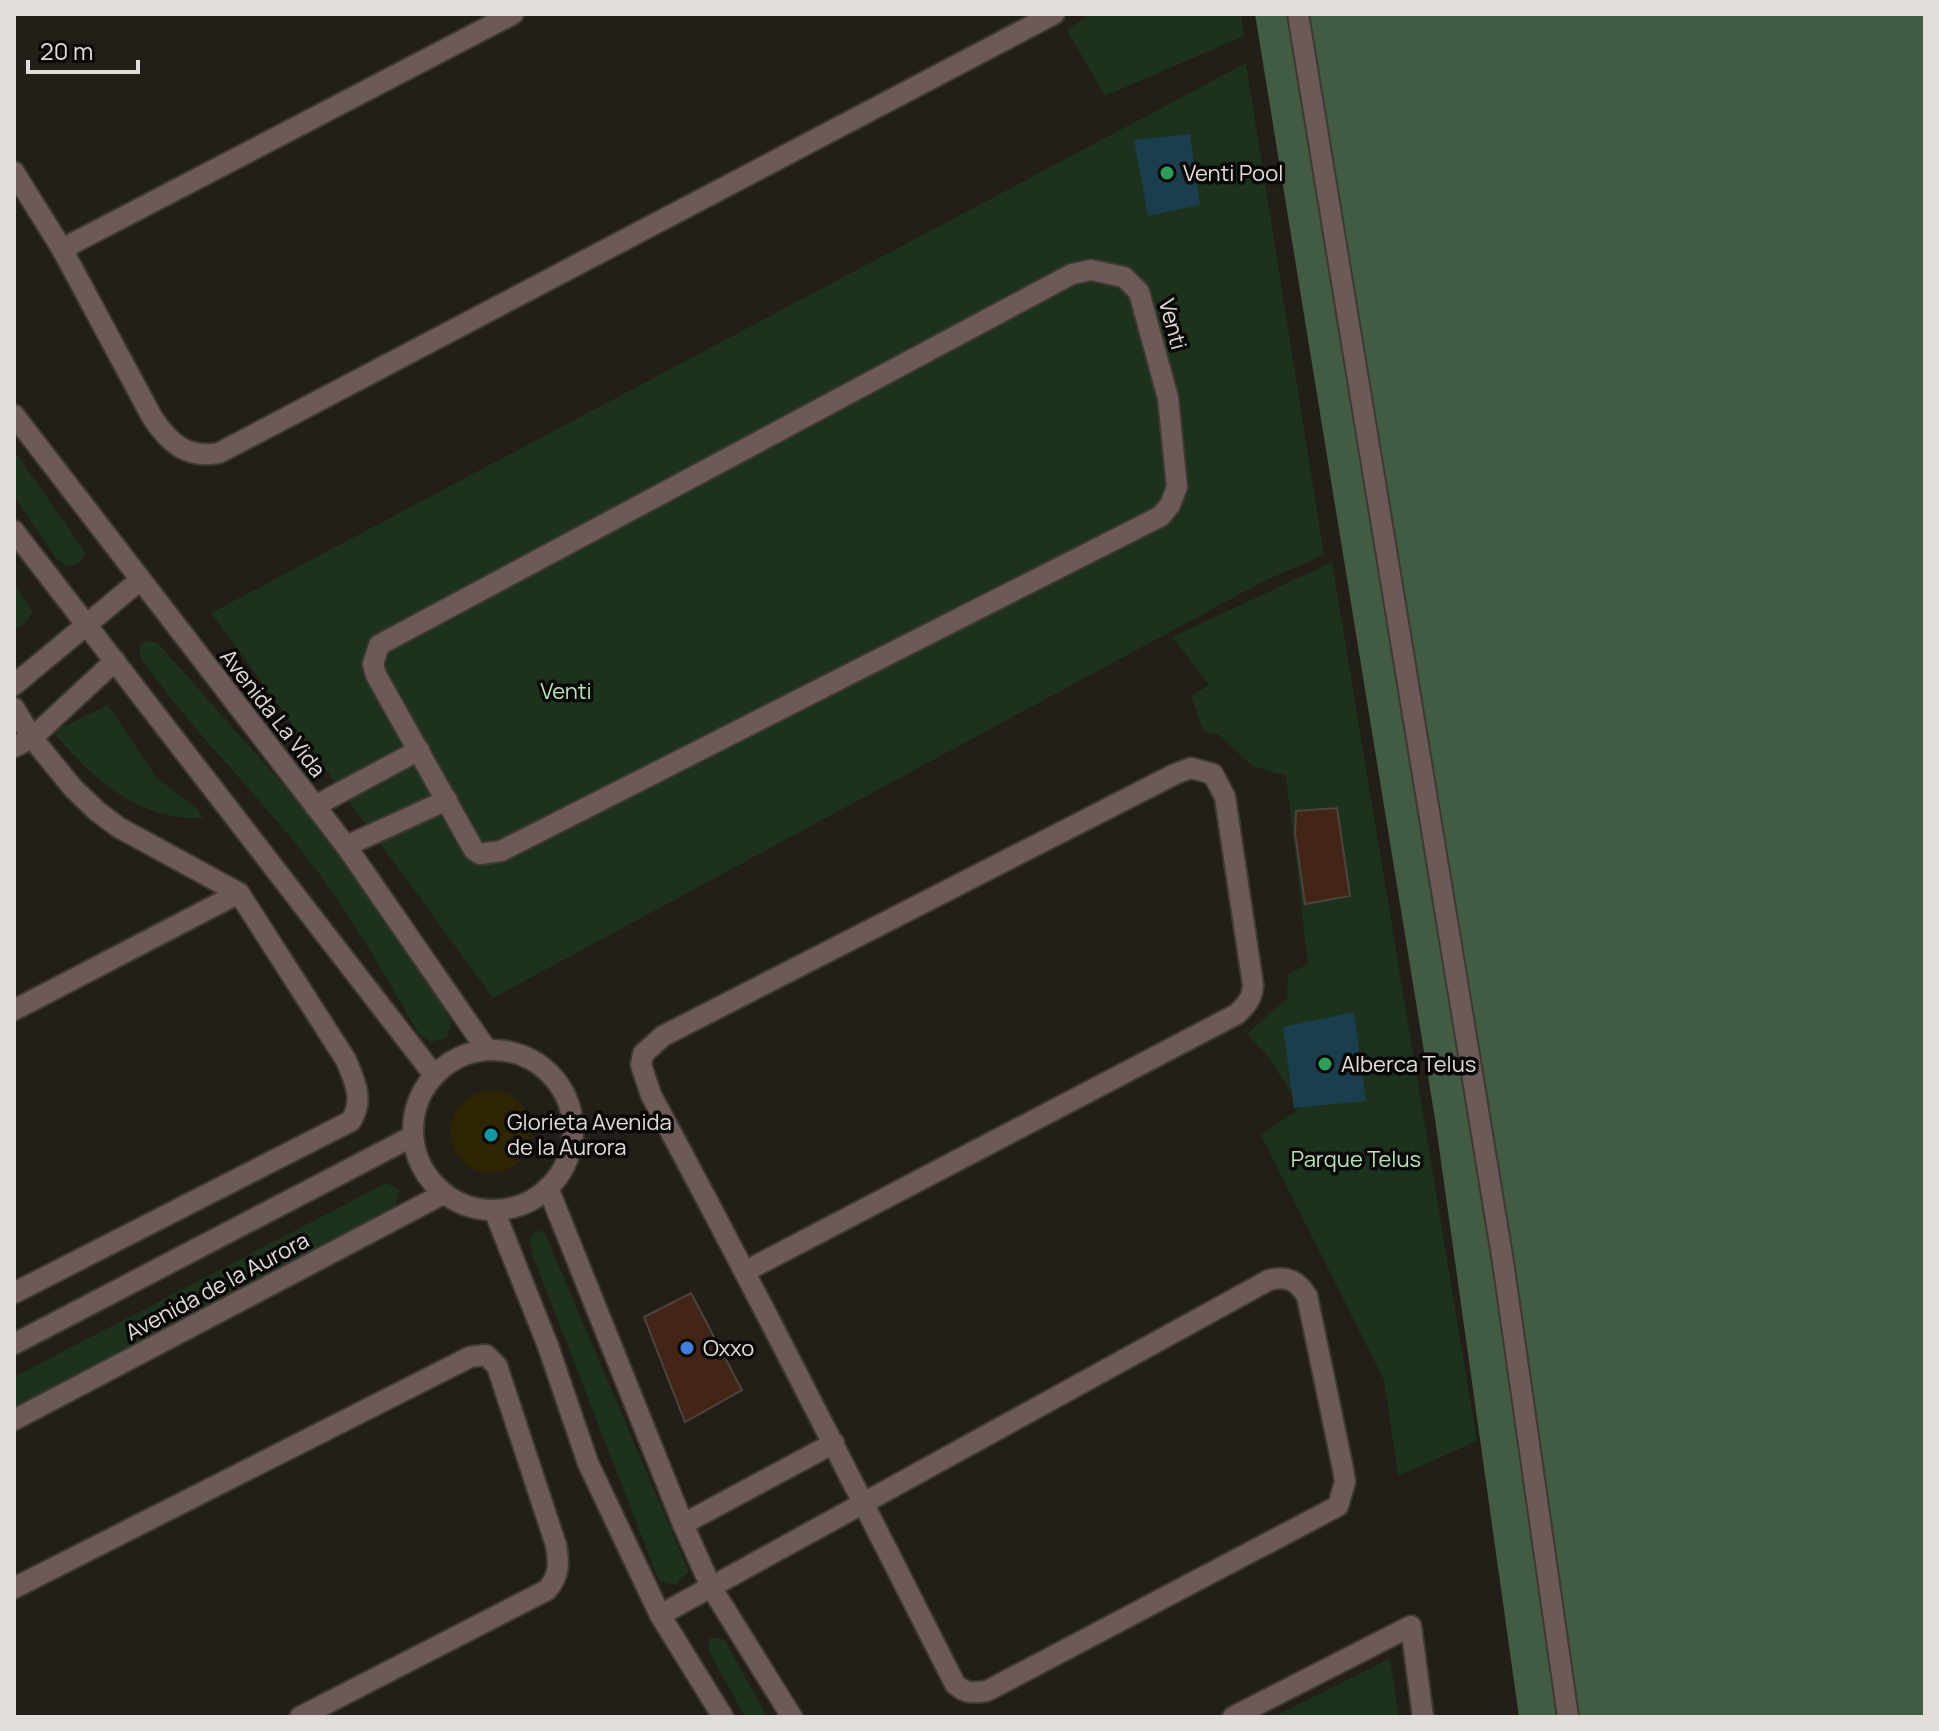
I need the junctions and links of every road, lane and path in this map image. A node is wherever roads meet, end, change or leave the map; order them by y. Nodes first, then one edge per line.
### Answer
1 (513, 14) edge
2 (1054, 14) edge
3 (1298, 14) edge
4 (16, 181) edge
5 (62, 249) junction
6 (14, 415) edge
7 (14, 531) edge
8 (139, 581) junction
9 (87, 624) junction
10 (115, 661) junction
11 (14, 685) edge
12 (14, 708) edge
13 (23, 742) edge
14 (419, 750) junction
15 (447, 800) junction
16 (315, 806) junction
17 (346, 846) junction
18 (239, 893) junction
19 (14, 1010) edge
20 (485, 1047) junction
21 (434, 1075) junction
22 (413, 1136) junction
23 (548, 1188) junction
24 (443, 1194) junction
25 (494, 1210) junction
26 (746, 1271) junction
27 (14, 1293) edge
28 (14, 1344) edge
29 (14, 1420) edge
30 (834, 1443) junction
31 (864, 1504) junction
32 (683, 1524) junction
33 (711, 1587) junction
34 (14, 1588) edge
35 (660, 1615) junction
36 (300, 1717) edge
37 (723, 1717) edge
38 (792, 1717) edge
39 (1233, 1717) edge
40 (1423, 1717) edge
41 (1568, 1717) edge

1 - 5 street
2 - 5 street
3 - 41 street
4 - 5 street
6 - 8 street, Avenida La Vida
7 - 9 street
8 - 9 street
8 - 16 street, Avenida La Vida
9 - 10 street
9 - 11 street
10 - 13 street
10 - 21 street
12 - 13 street
13 - 18 street
14 - 15 street, Venti
14 - 15 street, Venti
14 - 16 street
15 - 17 street
16 - 17 street, Avenida La Vida
17 - 20 street, Avenida La Vida
18 - 19 street
18 - 27 street
20 - 21 street
20 - 23 street
21 - 22 street
22 - 24 street
22 - 28 street, Avenida de la Aurora
23 - 25 street
23 - 32 street
24 - 25 street
24 - 29 street, Avenida de la Aurora
25 - 35 street
26 - 26 street
26 - 30 street
30 - 31 street
30 - 32 street
31 - 31 street
31 - 33 street
32 - 33 street
33 - 35 street
33 - 38 street
34 - 36 street
35 - 37 street
39 - 40 street

